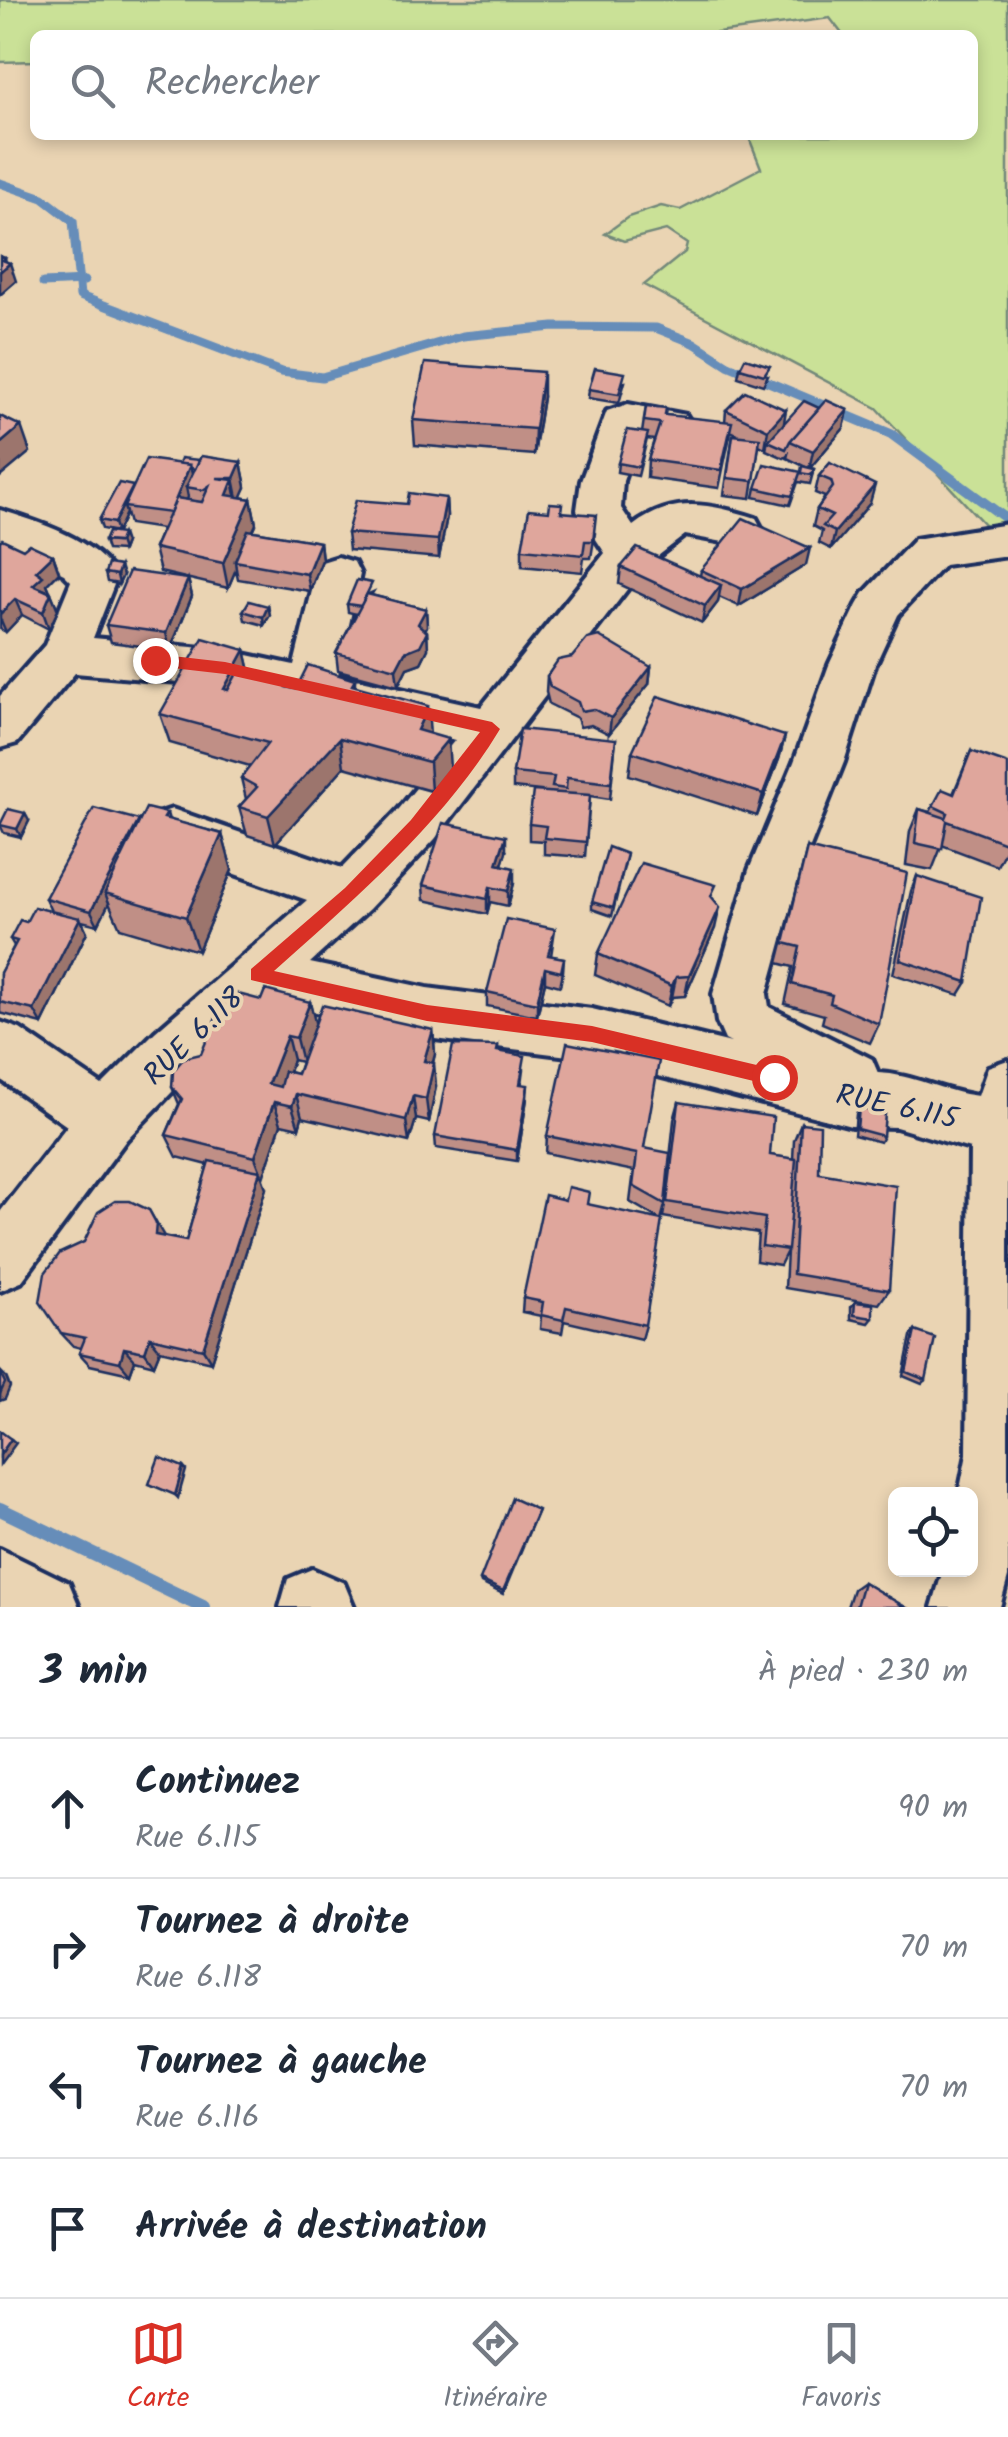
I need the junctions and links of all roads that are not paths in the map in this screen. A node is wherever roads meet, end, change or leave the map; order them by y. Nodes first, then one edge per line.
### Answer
1 (671, 424) edge
2 (0, 526) edge
3 (740, 529) edge
4 (1008, 540) edge
5 (629, 554) junction
6 (338, 574) dead end
7 (64, 654) junction
8 (312, 687) junction
9 (0, 729) edge
10 (492, 729) junction
11 (172, 830) edge
12 (351, 893) junction
13 (258, 975) junction
14 (0, 1047) edge
15 (896, 1100) junction
16 (1005, 1112) edge
17 (106, 1122) junction
18 (0, 1261) edge
19 (1003, 1454) edge
20 (0, 1583) edge
21 (45, 1607) edge
22 (966, 1607) edge

1 - 5 street
2 - 7 street
3 - 5 street, RUE 6.118
4 - 15 street
5 - 10 street, RUE 6.118
6 - 8 street
7 - 8 street
7 - 9 street
8 - 10 street
10 - 12 street, RUE 6.118
11 - 12 street
12 - 13 street, RUE 6.118
13 - 15 street, RUE 6.115
13 - 17 street, RUE 6.118
14 - 17 street
15 - 16 street, RUE 6.115
16 - 19 street
17 - 18 street, RUE 6.118
19 - 22 street
20 - 21 street

